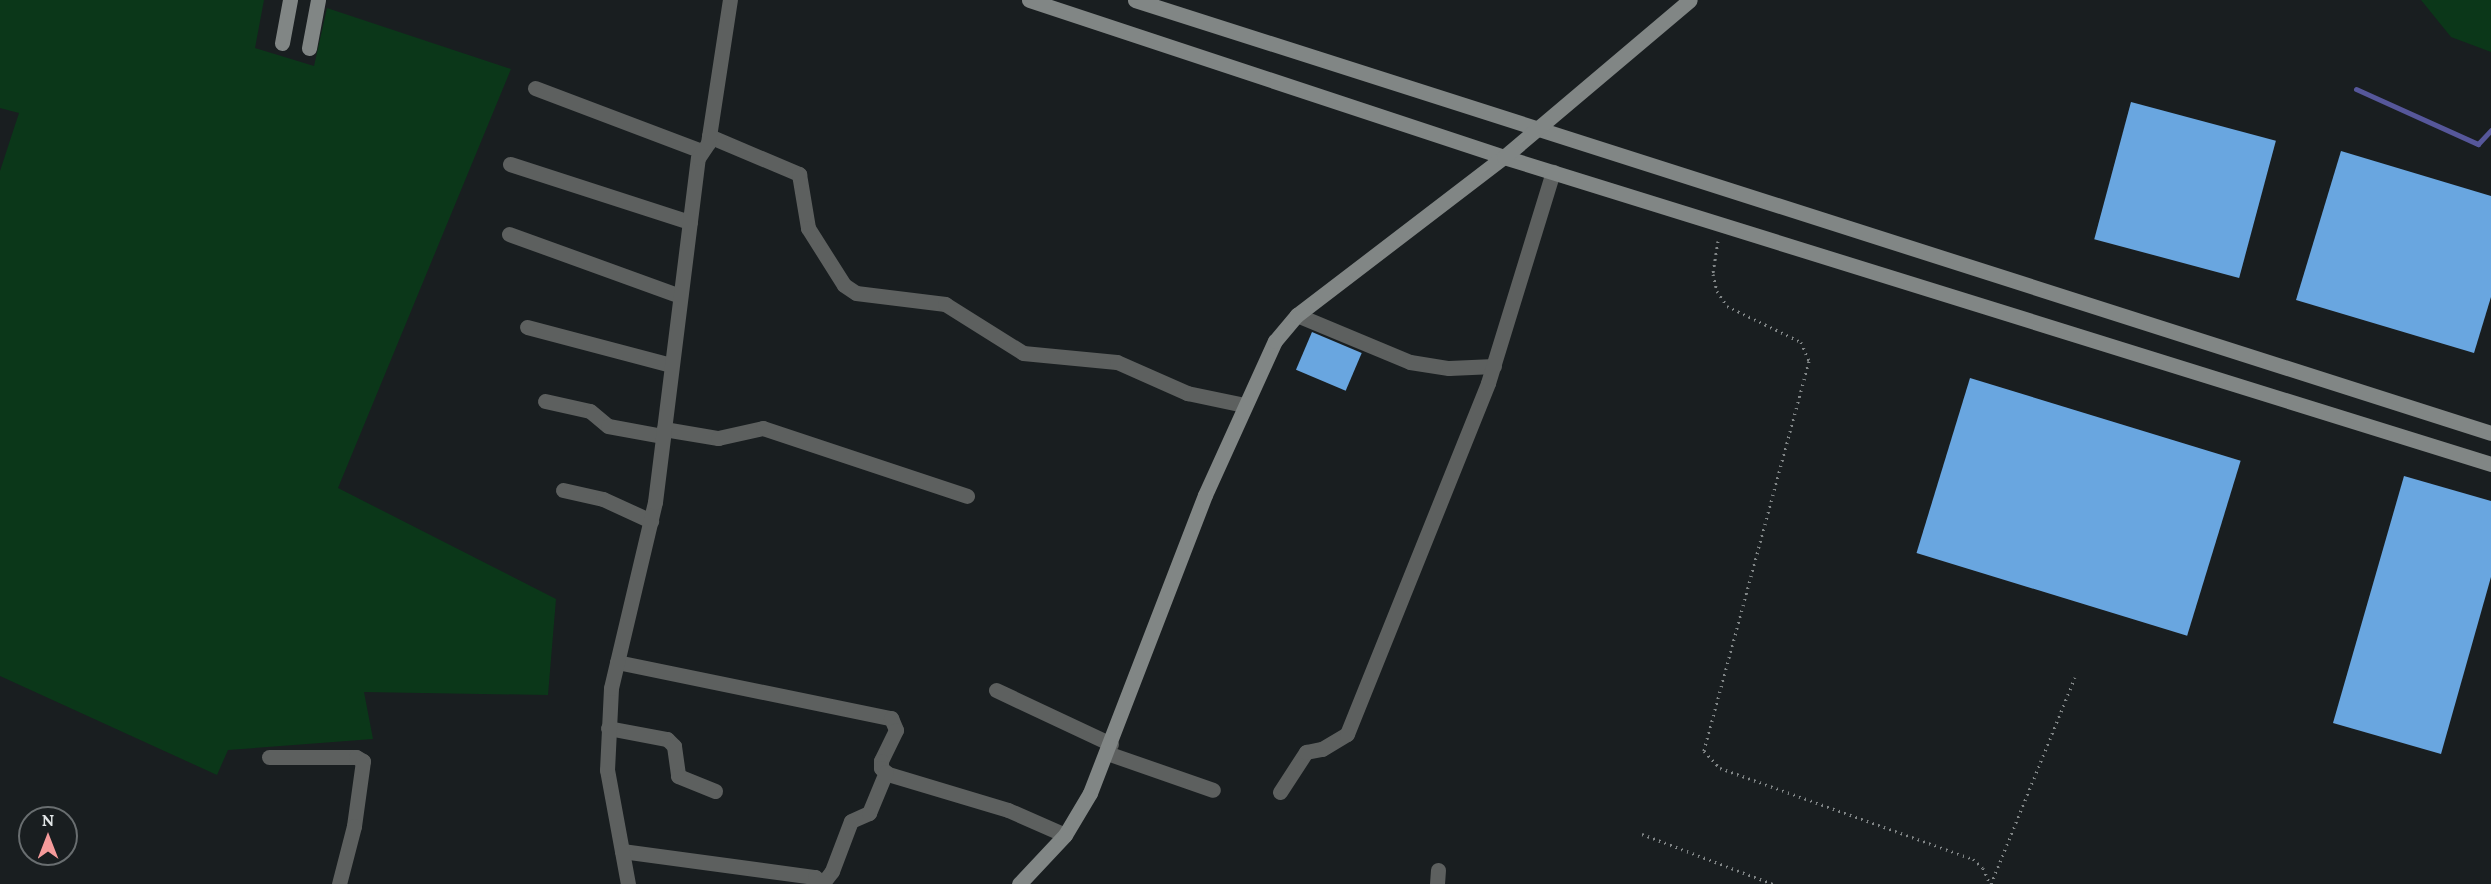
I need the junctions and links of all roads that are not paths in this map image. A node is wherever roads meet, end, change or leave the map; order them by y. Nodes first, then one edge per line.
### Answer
1 (290, 0) edge
2 (318, 0) edge
3 (730, 0) edge
4 (1029, 0) edge
5 (1136, 0) edge
6 (1690, 0) edge
7 (282, 43) dead end
8 (309, 48) dead end
9 (535, 88) dead end
10 (1535, 131) junction
11 (709, 136) junction
12 (702, 151) junction
13 (1503, 157) junction
14 (510, 164) dead end
15 (1553, 172) junction
16 (690, 222) junction
17 (509, 234) dead end
18 (680, 296) junction
19 (1297, 315) junction
20 (527, 327) dead end
21 (671, 365) junction
22 (1494, 366) junction
23 (545, 401) dead end
24 (1244, 405) junction
25 (663, 432) junction
26 (2491, 433) edge
27 (2491, 464) edge
28 (563, 489) dead end
29 (967, 495) dead end
30 (651, 521) junction
31 (617, 662) junction
32 (996, 690) dead end
33 (608, 728) junction
34 (1109, 748) junction
35 (269, 757) dead end
36 (886, 772) junction
37 (1213, 790) dead end
38 (715, 791) dead end
39 (1280, 792) dead end
40 (1065, 835) junction
41 (622, 851) junction
42 (339, 884) edge
43 (628, 884) edge
44 (821, 884) edge
45 (1019, 884) edge

1 - 7 main road
2 - 8 main road
3 - 11 street
4 - 13 main road
5 - 10 main road
6 - 10 main road
9 - 12 street
10 - 13 main road
10 - 26 main road
11 - 12 street
11 - 24 street
12 - 16 street
13 - 15 main road
13 - 19 main road
14 - 16 street
15 - 22 street
15 - 27 main road
16 - 18 street
17 - 18 street
18 - 21 street
19 - 22 street
19 - 24 main road
20 - 21 street
21 - 25 street
22 - 39 street
23 - 25 street
24 - 34 main road
25 - 29 street
25 - 30 street
28 - 30 street
30 - 31 street
31 - 33 street
31 - 36 street
32 - 34 street
33 - 38 street
33 - 41 street
34 - 37 street
34 - 40 main road
35 - 42 street
36 - 40 street
36 - 44 street
40 - 45 main road
41 - 43 street
41 - 44 street

